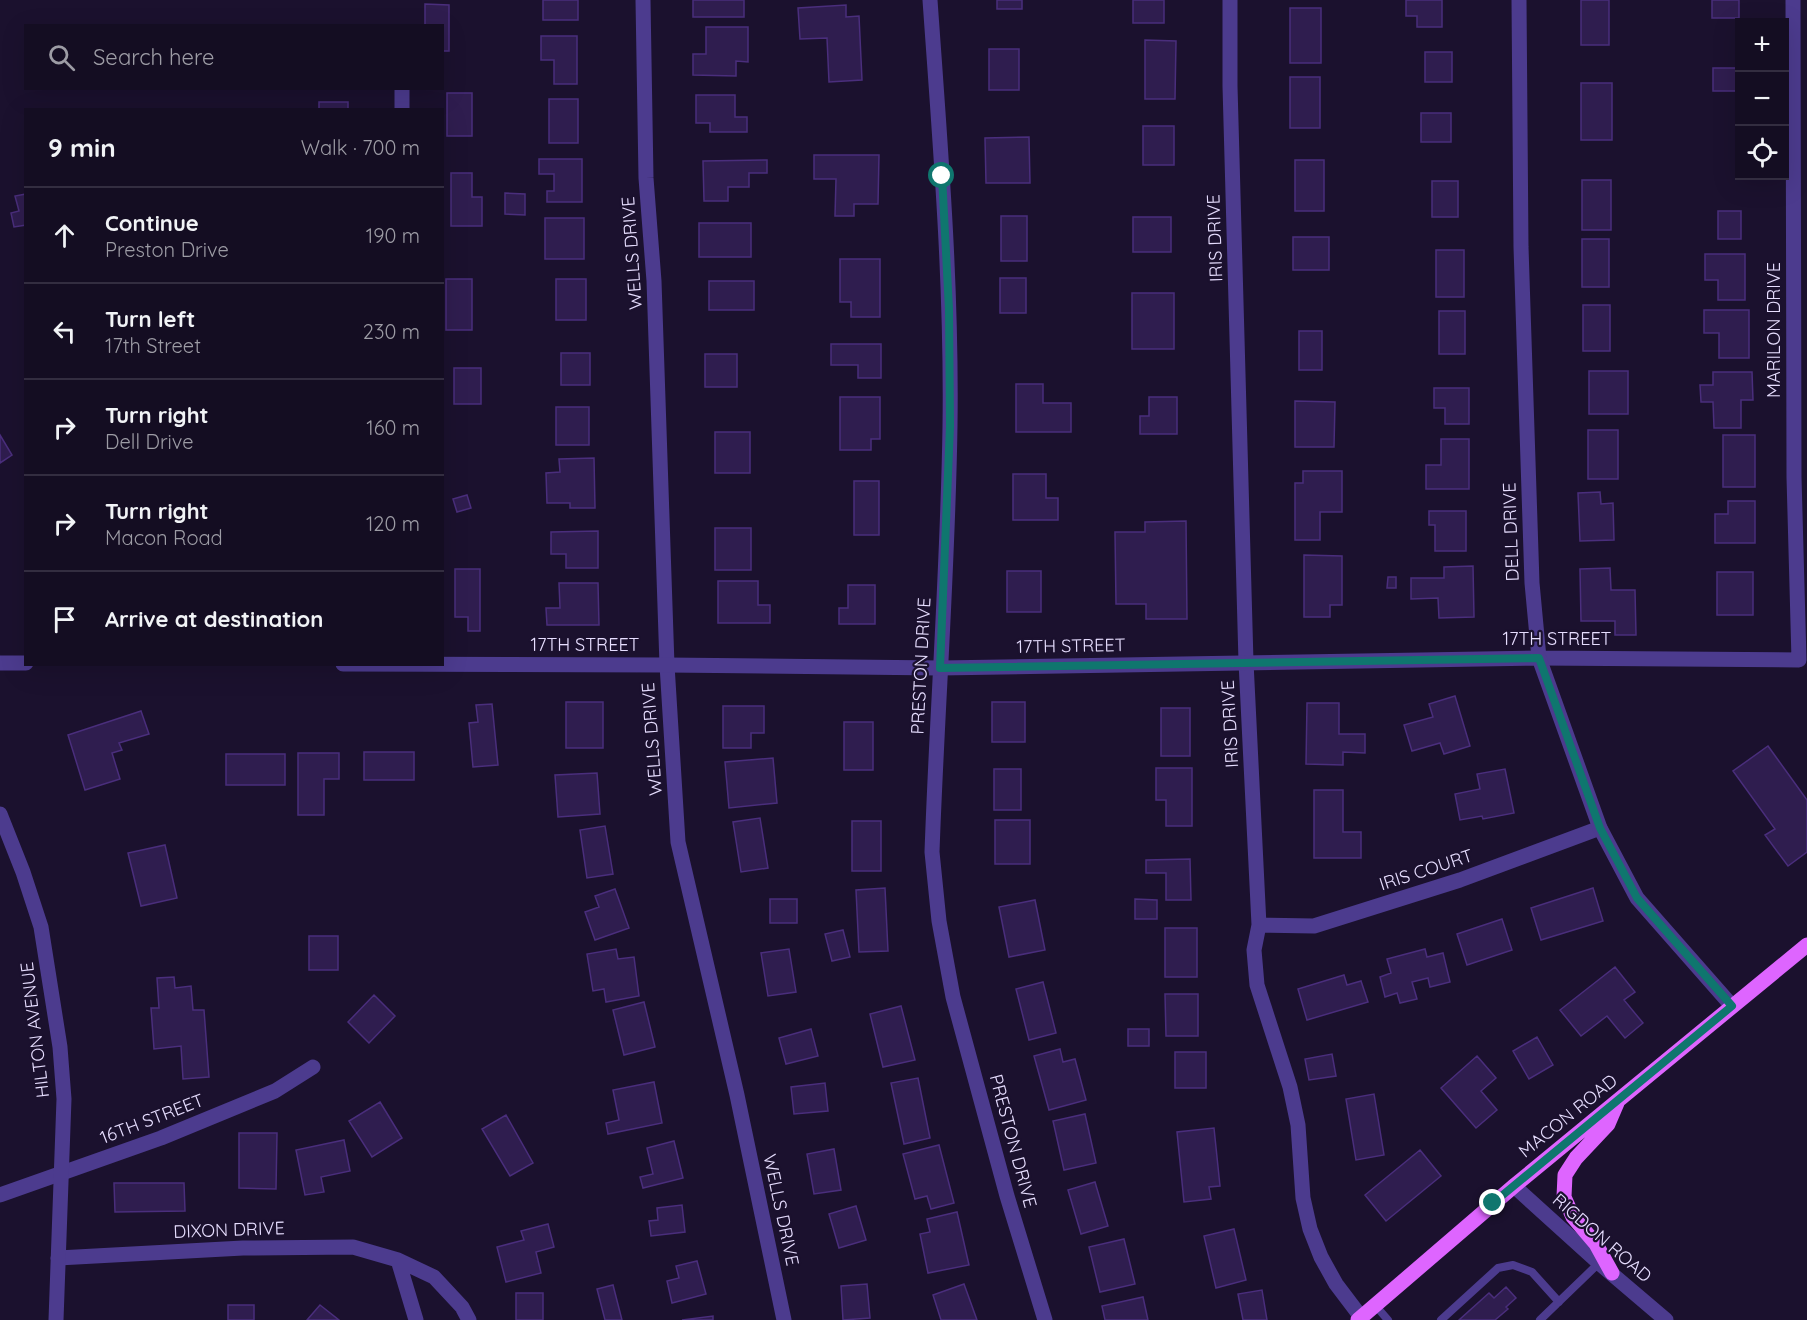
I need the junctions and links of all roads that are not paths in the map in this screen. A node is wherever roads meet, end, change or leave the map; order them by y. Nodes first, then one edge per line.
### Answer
1 (643, 0) edge
2 (930, 0) edge
3 (1230, 0) edge
4 (1519, 0) edge
5 (1793, 0) edge
6 (402, 90) edge
7 (402, 108) edge
8 (1539, 658) junction
9 (1799, 660) joint
10 (1246, 662) junction
11 (0, 663) edge
12 (24, 663) edge
13 (444, 665) edge
14 (667, 665) junction
15 (940, 668) junction
16 (0, 814) edge
17 (1600, 828) junction
18 (1259, 925) junction
19 (1807, 945) edge
20 (1732, 1006) junction
21 (313, 1067) dead end
22 (1618, 1100) junction
23 (62, 1173) junction
24 (1514, 1186) junction
25 (0, 1195) edge
26 (58, 1258) junction
27 (398, 1260) junction
28 (1599, 1263) junction
29 (1612, 1273) junction
30 (1559, 1302) junction
31 (1375, 1305) junction
32 (1359, 1318) edge
33 (57, 1320) edge
34 (416, 1320) edge
35 (469, 1320) edge
36 (784, 1320) edge
37 (1046, 1320) edge
38 (1388, 1320) edge
39 (1441, 1320) edge
40 (1540, 1320) edge
41 (1666, 1320) edge

1 - 14 street, WELLS DRIVE
2 - 15 street, PRESTON DRIVE
3 - 10 street, IRIS DRIVE
4 - 8 street, DELL DRIVE
5 - 9 street, MARILON DRIVE
6 - 7 street
8 - 9 street, 17TH STREET
8 - 10 street, 17TH STREET
8 - 17 street, DELL DRIVE
10 - 15 street, 17TH STREET
10 - 18 street, IRIS DRIVE
11 - 12 street
13 - 14 street, 17TH STREET
14 - 15 street, 17TH STREET
14 - 36 street, WELLS DRIVE
15 - 37 street, PRESTON DRIVE
16 - 23 street, HILTON AVENUE
17 - 18 street, IRIS COURT
17 - 20 street, DELL DRIVE
18 - 32 street, IRIS DRIVE
19 - 20 main road, MACON ROAD
20 - 22 main road, MACON ROAD
21 - 23 street, 16TH STREET
22 - 24 main road, MACON ROAD
22 - 29 main road
23 - 25 street, 16TH STREET
23 - 26 street, HILTON AVENUE
24 - 28 street, RIGDON ROAD
24 - 31 main road, MACON ROAD
26 - 27 street, DIXON DRIVE
26 - 33 street, HILTON AVENUE
27 - 34 street
27 - 35 street, DIXON DRIVE
28 - 29 street, RIGDON ROAD
28 - 30 lane
29 - 41 street, RIGDON ROAD
30 - 39 lane
30 - 40 lane
31 - 32 main road, MACON ROAD
31 - 38 lane

